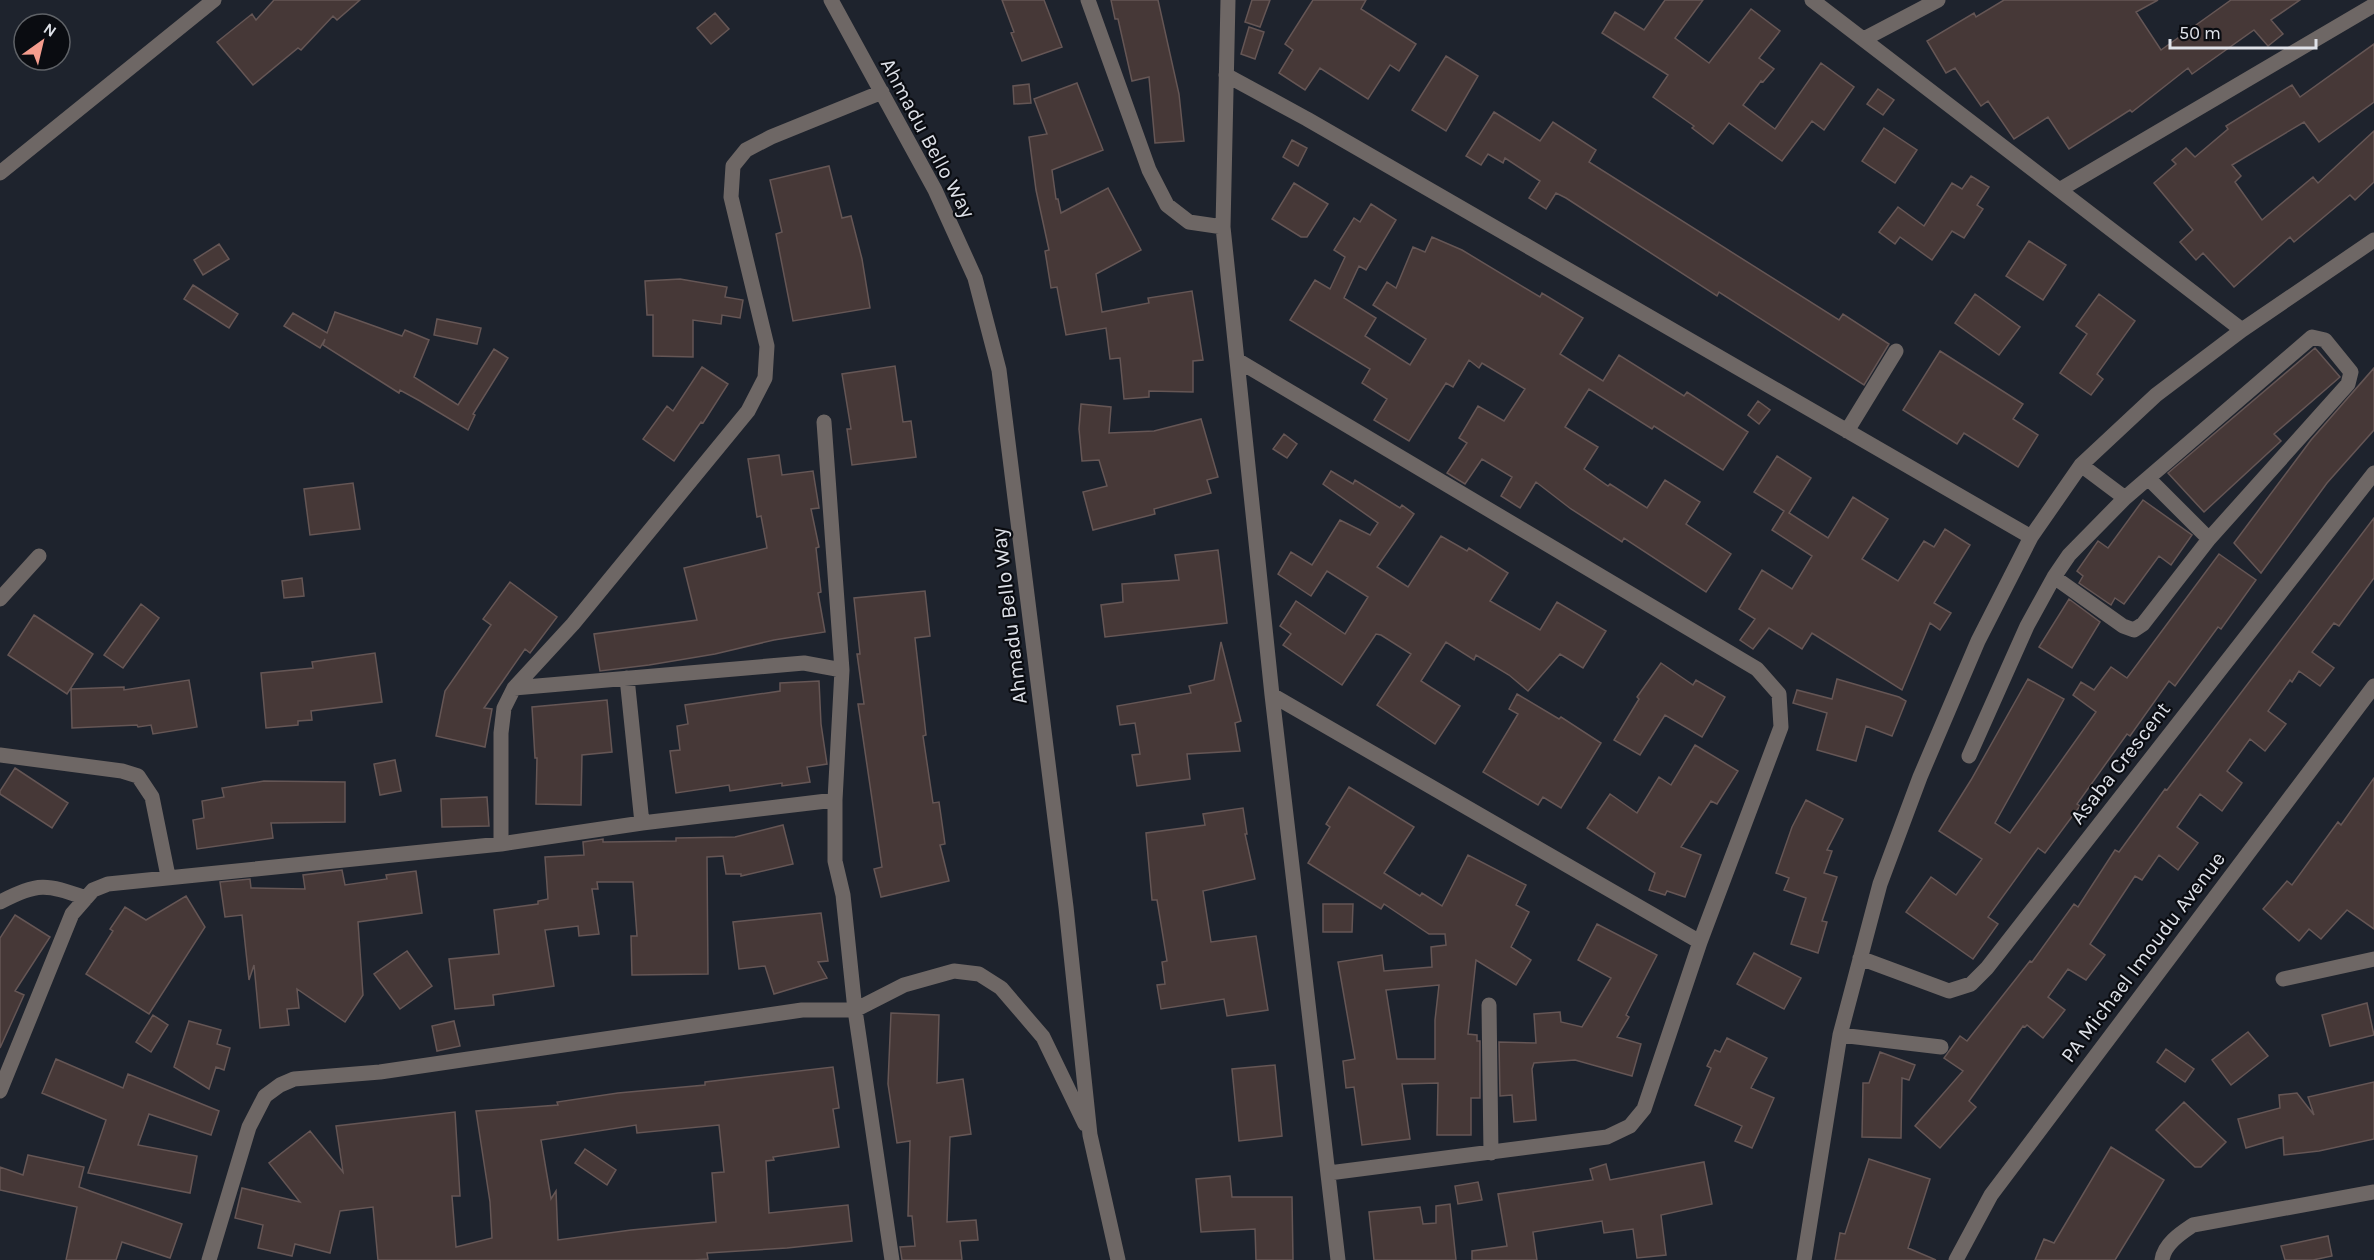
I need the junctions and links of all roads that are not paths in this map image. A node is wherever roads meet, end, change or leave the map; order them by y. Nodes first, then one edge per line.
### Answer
1 (214, 0) edge
2 (831, 0) edge
3 (1088, 0) edge
4 (1228, 0) edge
5 (1812, 0) edge
6 (1938, 0) edge
7 (2374, 5) edge
8 (1864, 39) junction
9 (1226, 75) junction
10 (882, 92) junction
11 (0, 173) edge
12 (2061, 189) junction
13 (1223, 227) junction
14 (2374, 240) edge
15 (2242, 330) junction
16 (1896, 351) dead end
17 (1237, 360) junction
18 (824, 422) dead end
19 (1847, 430) junction
20 (2081, 465) junction
21 (2374, 473) edge
22 (2148, 478) junction
23 (2125, 498) junction
24 (2031, 537) junction
25 (2209, 539) junction
26 (39, 556) dead end
27 (2054, 577) junction
28 (0, 599) edge
29 (842, 670) junction
30 (627, 678) junction
31 (2374, 686) edge
32 (514, 688) junction
33 (1272, 695) junction
34 (0, 755) edge
35 (1969, 756) dead end
36 (835, 800) junction
37 (642, 823) junction
38 (501, 844) junction
39 (168, 876) junction
40 (86, 898) junction
41 (0, 902) edge
42 (1700, 942) junction
43 (1860, 958) junction
44 (2374, 959) edge
45 (2283, 979) dead end
46 (1490, 1005) dead end
47 (855, 1010) junction
48 (1840, 1035) junction
49 (1941, 1047) dead end
50 (0, 1090) edge
51 (1090, 1135) junction
52 (1491, 1153) junction
53 (1329, 1173) junction
54 (2374, 1192) edge
55 (209, 1260) edge
56 (892, 1260) edge
57 (1118, 1260) edge
58 (1338, 1260) edge
59 (1804, 1260) edge
60 (1956, 1260) edge
61 (2162, 1260) edge

1 - 11 street
2 - 10 street, Ahmadu Bello Way
3 - 13 street
4 - 9 street
5 - 8 street
6 - 8 street
7 - 12 street
8 - 12 street
9 - 13 street
9 - 19 street
10 - 32 street
10 - 51 street, Ahmadu Bello Way
12 - 15 street
13 - 17 street
14 - 15 street
15 - 20 street
16 - 19 street
17 - 33 street
17 - 42 street
18 - 29 street
19 - 24 street
20 - 23 street
20 - 24 street
21 - 43 street, Asaba Crescent
22 - 23 street
22 - 25 street
22 - 25 street
23 - 27 street
24 - 43 street
25 - 27 street
26 - 28 street
27 - 35 street
29 - 30 street
29 - 36 street
30 - 32 street
30 - 37 street
31 - 60 street, PA Michael Imoudu Avenue
32 - 38 street
33 - 42 street
33 - 53 street
34 - 39 street
36 - 37 street
36 - 47 street
37 - 38 street
38 - 39 street
39 - 40 street
40 - 41 street
40 - 50 street
42 - 52 street
43 - 48 street
44 - 45 street
46 - 52 street
47 - 51 street
47 - 55 street
47 - 56 street
48 - 49 street
48 - 59 street
51 - 57 street, Ahmadu Bello Way
52 - 53 street
53 - 58 street
54 - 61 street

